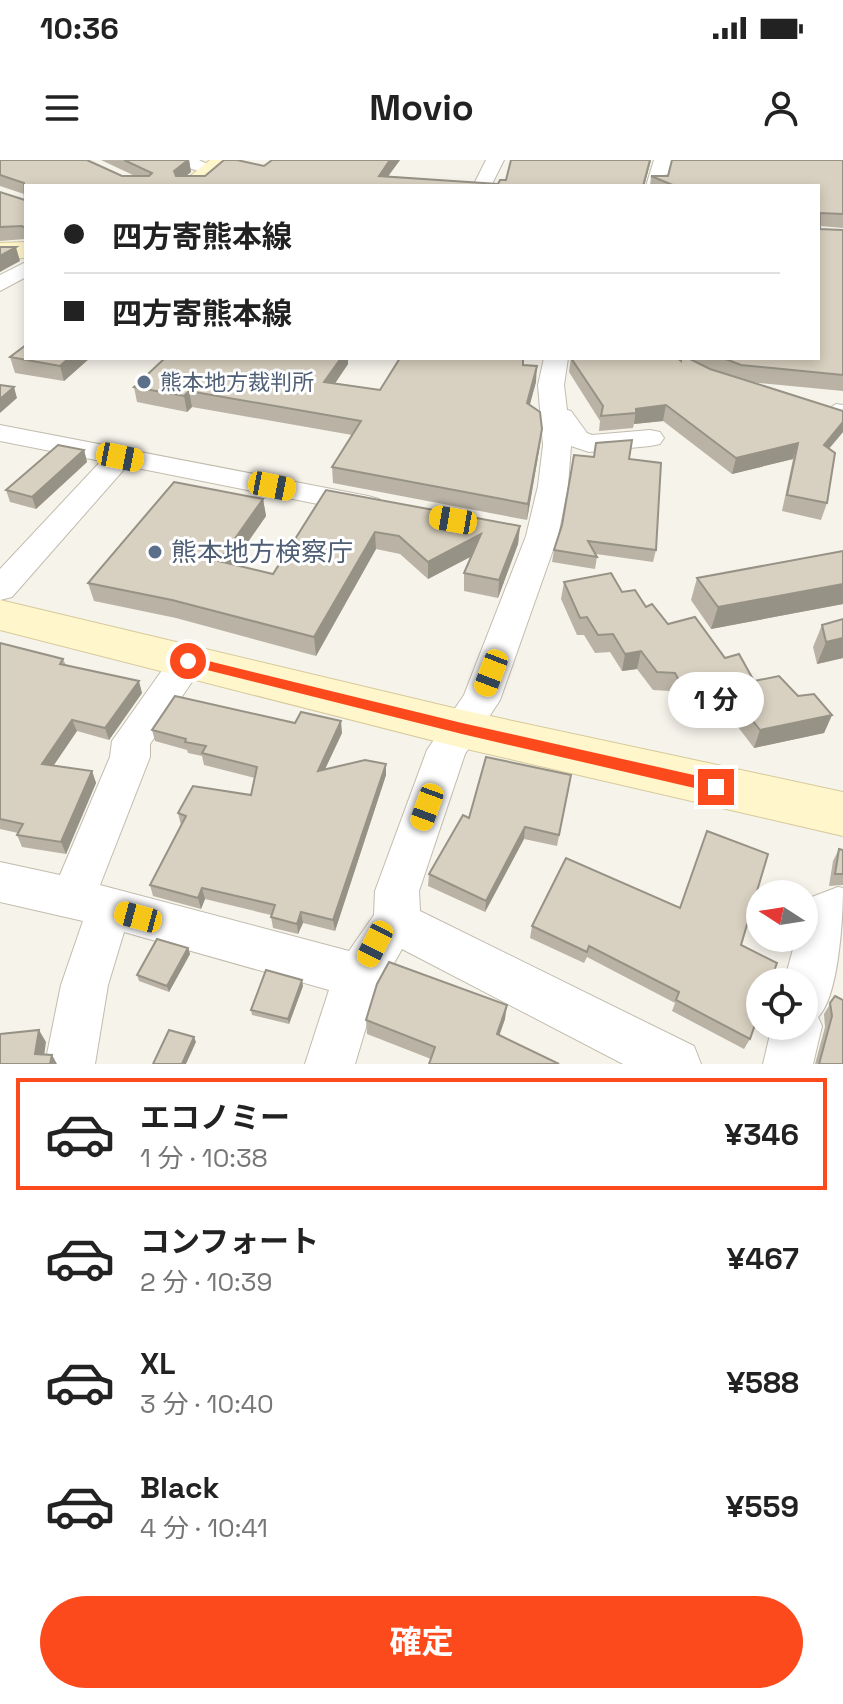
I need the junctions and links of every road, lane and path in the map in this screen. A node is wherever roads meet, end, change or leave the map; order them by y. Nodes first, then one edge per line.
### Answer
1 (182, 160) edge
2 (495, 160) edge
3 (663, 160) edge
4 (217, 165) edge
5 (193, 184) edge
6 (483, 184) edge
7 (656, 184) edge
8 (24, 250) edge
9 (0, 251) edge
10 (24, 269) edge
11 (0, 284) edge
12 (556, 360) edge
13 (822, 415) edge
14 (554, 417) junction
15 (841, 417) edge
16 (0, 433) edge
17 (650, 438) dead end
18 (120, 457) junction
19 (393, 509) edge
20 (0, 589) edge
21 (0, 615) edge
22 (188, 661) junction
23 (462, 729) junction
24 (843, 814) edge
25 (0, 882) edge
26 (91, 904) junction
27 (843, 908) edge
28 (397, 923) junction
29 (811, 968) edge
30 (359, 976) junction
31 (794, 1040) edge
32 (70, 1064) edge
33 (330, 1064) edge
34 (676, 1064) edge
35 (788, 1064) edge

1 - 4 street
2 - 6 street
3 - 7 street
4 - 5 main road
8 - 9 main road
10 - 11 street
12 - 14 street
13 - 15 lane
14 - 17 street
14 - 23 street
16 - 18 street
18 - 19 street
18 - 20 street
21 - 22 main road
22 - 23 main road
22 - 26 street
23 - 24 main road
23 - 28 street
25 - 26 street
26 - 30 street
26 - 32 street
27 - 29 street
28 - 30 street
28 - 34 street
30 - 33 street
31 - 35 street

